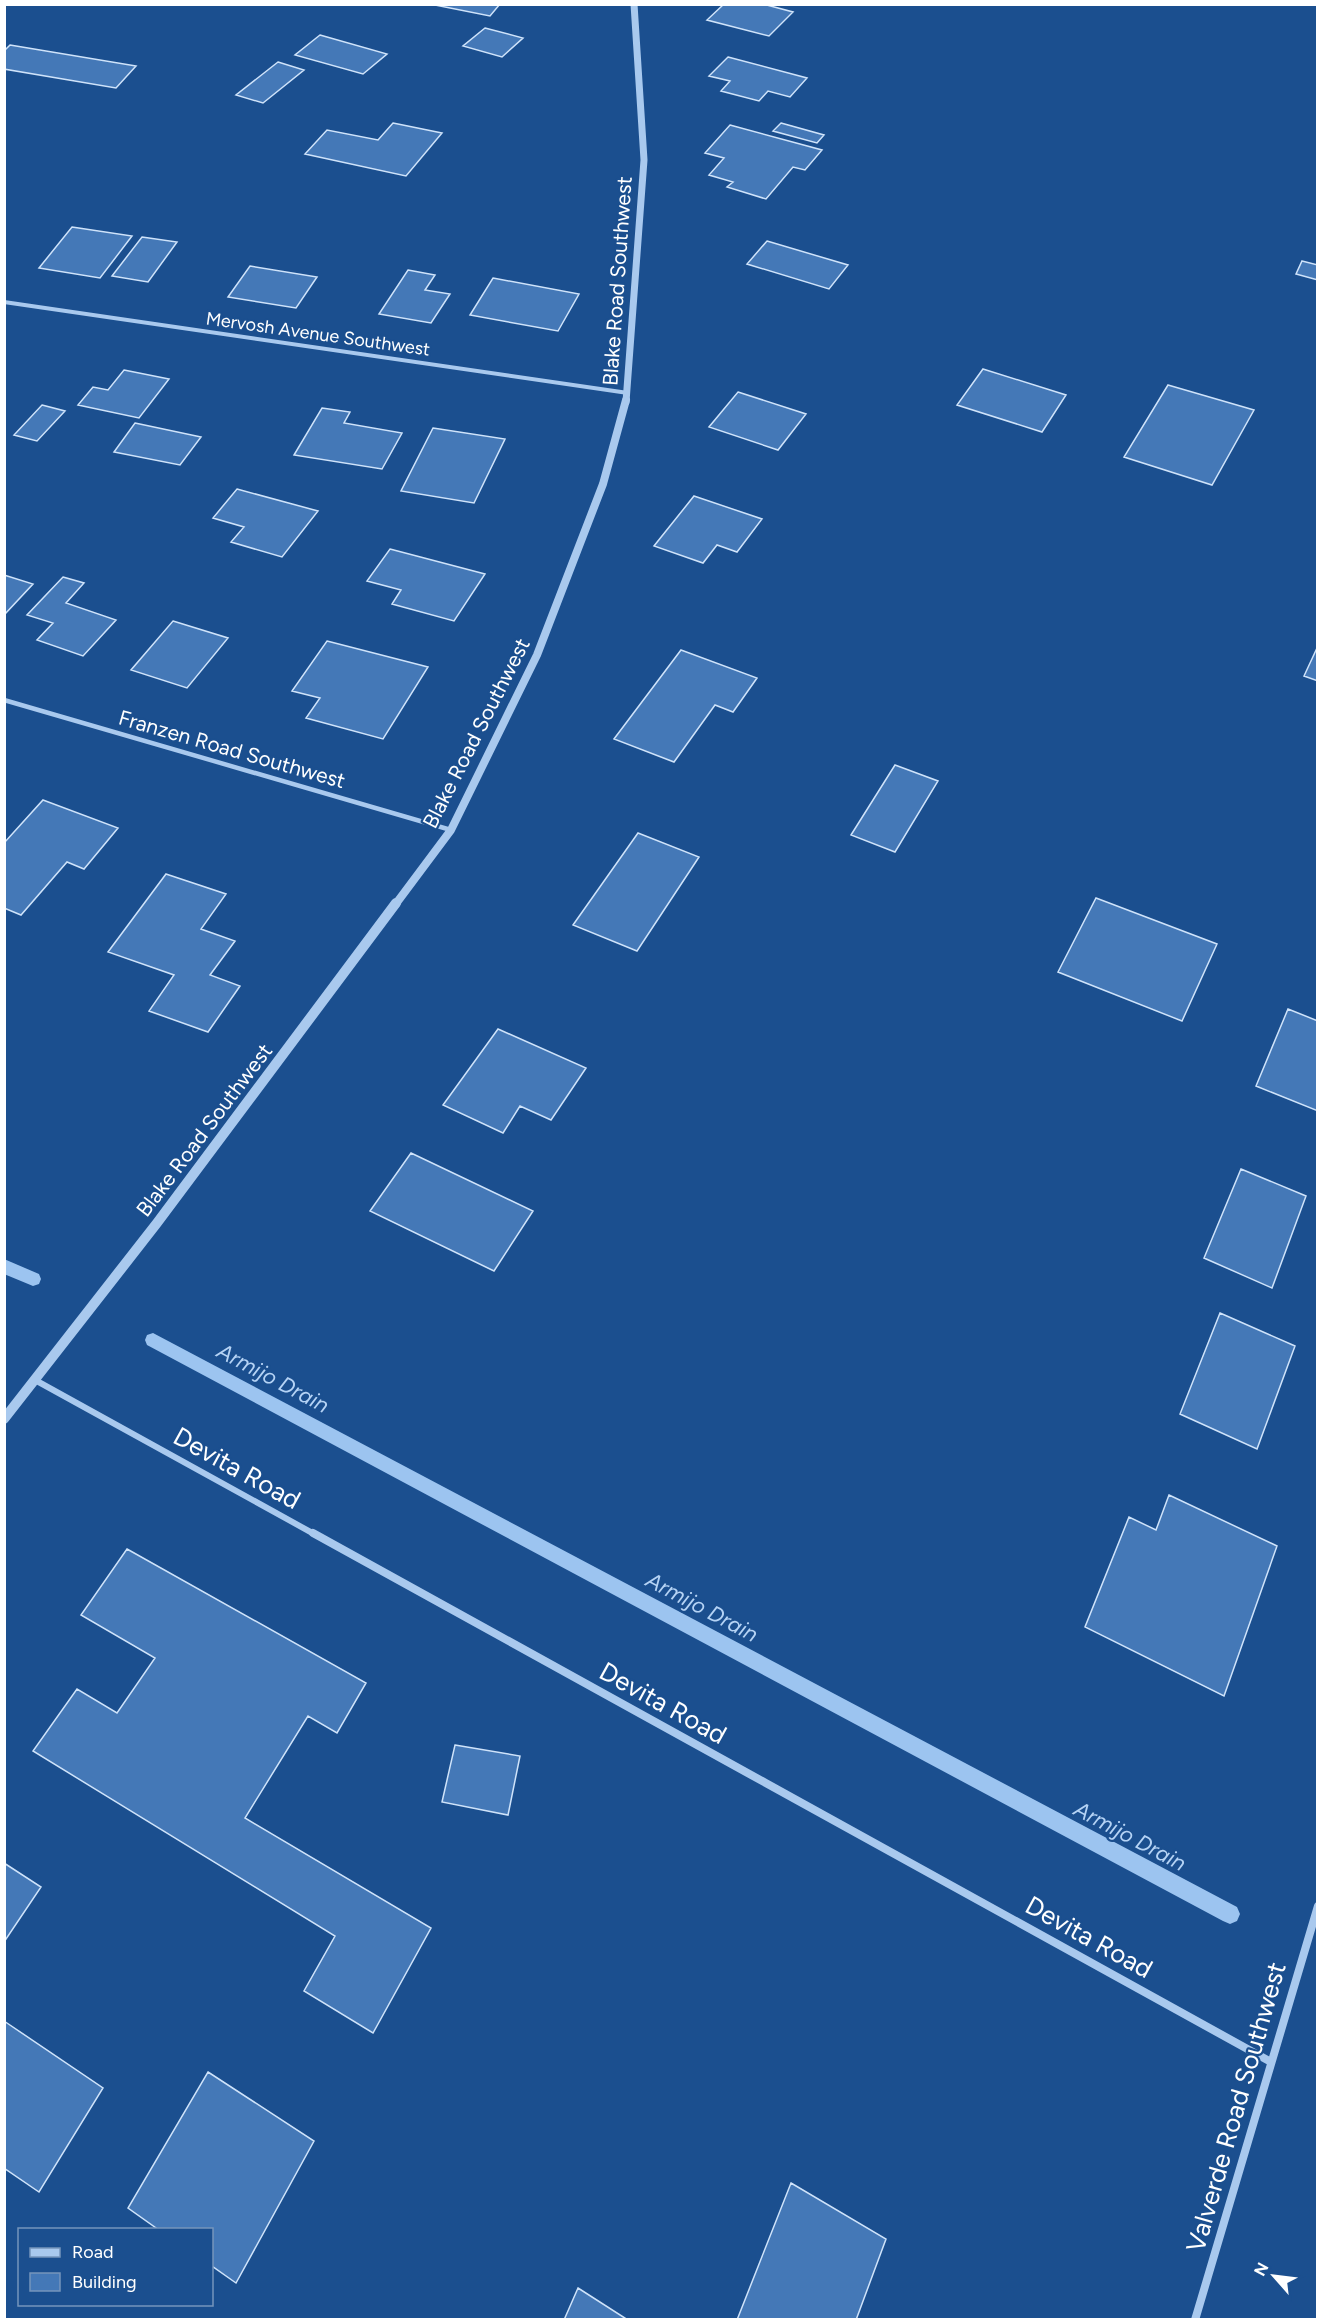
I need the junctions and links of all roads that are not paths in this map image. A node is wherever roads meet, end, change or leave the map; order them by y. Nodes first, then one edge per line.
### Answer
1 (634, 4) edge
2 (4, 302) edge
3 (628, 393) junction
4 (4, 700) edge
5 (451, 830) junction
6 (35, 1380) junction
7 (4, 1419) edge
8 (1317, 1906) edge
9 (1271, 2062) junction
10 (1195, 2319) edge

1 - 3 street, Blake Road Southwest
2 - 3 street, Mervosh Avenue Southwest
3 - 5 street, Blake Road Southwest
4 - 5 street, Franzen Road Southwest
5 - 6 street, Blake Road Southwest
6 - 7 street, Blake Road Southwest
6 - 9 street, Devita Road
8 - 9 street, Valverde Road Southwest
9 - 10 street, Valverde Road Southwest

